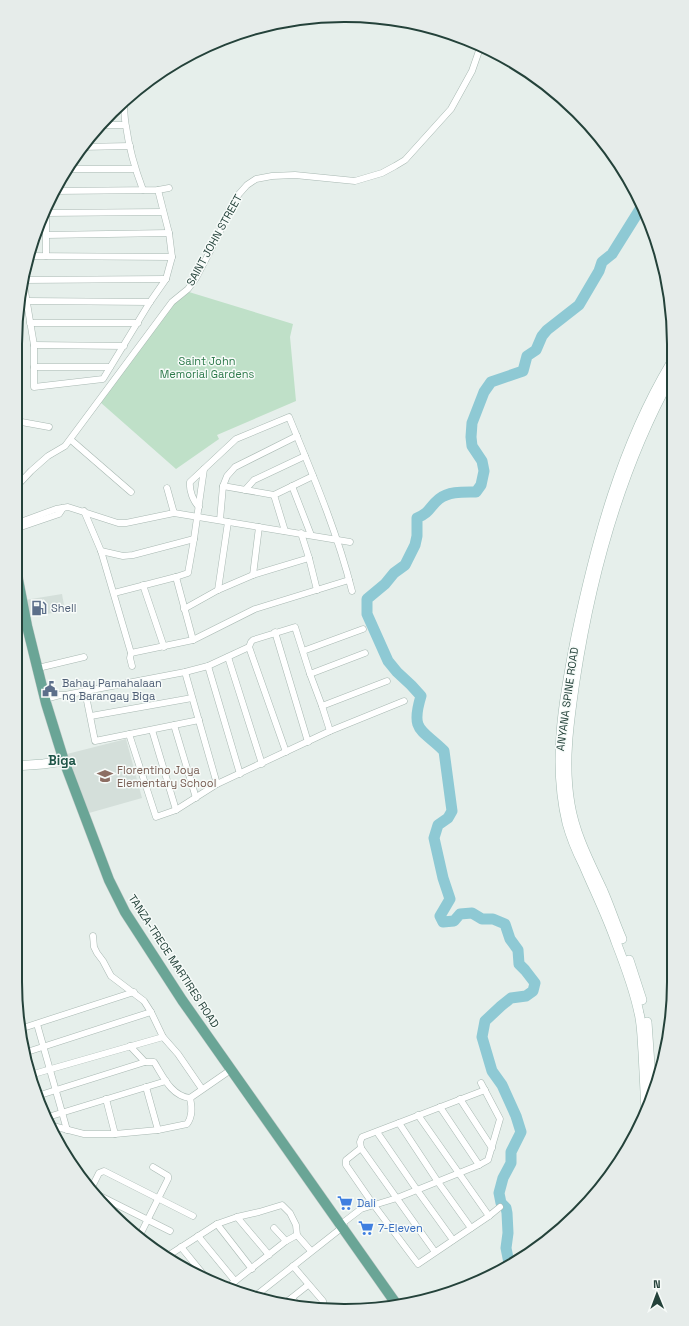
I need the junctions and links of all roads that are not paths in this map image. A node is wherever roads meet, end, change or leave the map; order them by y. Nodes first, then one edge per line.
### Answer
1 (479, 52) edge
2 (124, 109) edge
3 (108, 125) edge
4 (125, 125) junction
5 (130, 146) junction
6 (90, 147) edge
7 (74, 169) edge
8 (135, 169) junction
9 (169, 188) dead end
10 (143, 190) junction
11 (158, 190) junction
12 (61, 191) edge
13 (51, 211) edge
14 (163, 212) junction
15 (46, 225) edge
16 (169, 233) junction
17 (46, 235) junction
18 (34, 256) edge
19 (46, 256) junction
20 (172, 257) junction
21 (166, 279) junction
22 (28, 280) edge
23 (26, 296) edge
24 (27, 301) junction
25 (150, 302) junction
26 (30, 323) junction
27 (138, 324) junction
28 (34, 345) junction
29 (124, 346) junction
30 (34, 367) junction
31 (110, 367) junction
32 (667, 370) edge
33 (667, 384) edge
34 (22, 422) edge
35 (49, 426) dead end
36 (297, 436) junction
37 (71, 440) junction
38 (305, 456) junction
39 (204, 469) junction
40 (313, 476) junction
41 (22, 481) edge
42 (224, 486) junction
43 (292, 486) junction
44 (167, 488) dead end
45 (245, 490) junction
46 (131, 492) dead end
47 (274, 495) junction
48 (199, 507) junction
49 (63, 508) junction
50 (84, 511) junction
51 (174, 513) junction
52 (197, 516) junction
53 (220, 520) junction
54 (22, 522) edge
55 (228, 522) junction
56 (22, 527) edge
57 (259, 527) junction
58 (285, 531) junction
59 (301, 533) junction
60 (311, 535) junction
61 (194, 539) junction
62 (336, 539) junction
63 (350, 542) dead end
64 (101, 551) junction
65 (309, 558) junction
66 (253, 575) junction
67 (176, 577) junction
68 (349, 580) junction
69 (143, 585) junction
70 (218, 590) junction
71 (318, 590) junction
72 (352, 591) dead end
73 (114, 593) junction
74 (22, 600) edge
75 (184, 609) junction
76 (363, 629) dead end
77 (275, 632) junction
78 (193, 640) junction
79 (164, 647) junction
80 (249, 647) junction
81 (303, 651) junction
82 (131, 653) junction
83 (365, 653) dead end
84 (84, 657) dead end
85 (228, 657) junction
86 (132, 666) dead end
87 (208, 666) junction
88 (38, 668) junction
89 (184, 672) junction
90 (310, 674) junction
91 (387, 681) dead end
92 (85, 691) junction
93 (192, 698) junction
94 (46, 701) junction
95 (404, 701) dead end
96 (322, 706) junction
97 (91, 716) junction
98 (199, 720) junction
99 (174, 725) junction
100 (152, 730) junction
101 (330, 731) junction
102 (129, 734) junction
103 (308, 742) junction
104 (286, 752) junction
105 (64, 761) junction
106 (262, 764) junction
107 (22, 766) edge
108 (240, 774) junction
109 (217, 784) junction
110 (196, 798) junction
111 (176, 810) junction
112 (93, 936) dead end
113 (134, 992) junction
114 (151, 1012) junction
115 (37, 1024) junction
116 (25, 1027) edge
117 (164, 1036) junction
118 (130, 1046) junction
119 (43, 1047) junction
120 (30, 1051) edge
121 (146, 1062) junction
122 (50, 1069) junction
123 (232, 1069) junction
124 (36, 1073) edge
125 (166, 1081) junction
126 (651, 1081) edge
127 (481, 1083) dead end
128 (146, 1087) junction
129 (202, 1089) junction
130 (485, 1090) junction
131 (56, 1091) junction
132 (43, 1094) edge
133 (645, 1097) edge
134 (190, 1098) junction
135 (106, 1099) junction
136 (460, 1099) junction
137 (440, 1107) junction
138 (62, 1113) junction
139 (418, 1115) junction
140 (52, 1116) edge
141 (399, 1123) junction
142 (57, 1127) edge
143 (67, 1130) junction
144 (158, 1130) junction
145 (377, 1132) junction
146 (115, 1134) junction
147 (361, 1148) junction
148 (492, 1148) junction
149 (479, 1165) junction
150 (153, 1166) dead end
151 (458, 1173) junction
152 (438, 1182) junction
153 (94, 1184) edge
154 (417, 1190) junction
155 (159, 1198) junction
156 (397, 1198) junction
157 (107, 1199) edge
158 (373, 1204) junction
159 (500, 1207) dead end
160 (193, 1216) dead end
161 (489, 1216) junction
162 (237, 1217) junction
163 (148, 1220) junction
164 (216, 1224) junction
165 (341, 1226) junction
166 (274, 1228) dead end
167 (471, 1228) junction
168 (170, 1231) dead end
169 (142, 1232) edge
170 (296, 1235) junction
171 (198, 1236) junction
172 (452, 1240) junction
173 (286, 1242) junction
174 (181, 1247) junction
175 (311, 1251) junction
176 (435, 1252) junction
177 (171, 1254) edge
178 (269, 1256) junction
179 (293, 1266) junction
180 (252, 1269) junction
181 (199, 1270) edge
182 (235, 1281) junction
183 (232, 1283) edge
184 (308, 1285) junction
185 (260, 1293) edge
186 (292, 1298) edge
187 (393, 1300) edge
188 (323, 1303) edge

1 - 37 street, SAINT JOHN STREET
2 - 4 street
3 - 4 street
4 - 5 street
5 - 6 street
5 - 8 street
7 - 8 street
8 - 10 street
9 - 11 street
10 - 11 street
10 - 12 street
11 - 14 street
13 - 14 street
14 - 16 street
15 - 17 street
16 - 17 street
16 - 20 street
17 - 19 street
18 - 19 street
19 - 20 street
20 - 21 street
21 - 22 street
21 - 25 street
23 - 24 street
24 - 25 street
24 - 26 street
25 - 27 street
26 - 27 street
26 - 28 street
27 - 29 street
28 - 29 street
28 - 30 street
29 - 31 street
30 - 31 street
30 - 31 street
32 - 133 main road, ANYANA SPINE ROAD
33 - 126 main road, ANYANA SPINE ROAD
34 - 35 street
36 - 38 street
36 - 39 street
36 - 42 street
37 - 41 street, SAINT JOHN STREET
37 - 46 street
38 - 40 street
38 - 45 street
39 - 48 street
39 - 48 street
40 - 43 street
40 - 62 street
42 - 45 street
42 - 53 street
43 - 47 street
43 - 60 street
44 - 51 street
45 - 47 street
47 - 58 street
48 - 52 street
49 - 50 street
49 - 54 street
49 - 56 street
50 - 51 street
50 - 64 street
51 - 52 street
52 - 53 street
52 - 61 street
53 - 55 street
55 - 57 street
55 - 70 street
57 - 58 street
57 - 66 street
58 - 59 street
59 - 60 street
59 - 65 street
60 - 62 street
61 - 64 street
61 - 67 street
62 - 63 street
62 - 68 street
64 - 73 street
65 - 66 street
65 - 71 street
66 - 70 street
67 - 69 street
67 - 75 street
68 - 71 street
68 - 72 street
69 - 73 street
69 - 79 street
70 - 75 street
71 - 78 street
73 - 82 street
74 - 88 main road, TANZA-TRECE MARTIRES ROAD
75 - 78 street
76 - 81 street
77 - 80 street
77 - 81 street
77 - 103 street
78 - 79 street
79 - 82 street
80 - 85 street
80 - 104 street
81 - 90 street
82 - 86 street
83 - 90 street
84 - 88 street
85 - 87 street
85 - 106 street
87 - 89 street
87 - 108 street
88 - 94 main road, TANZA-TRECE MARTIRES ROAD
89 - 92 street
89 - 93 street
90 - 96 street
91 - 96 street
92 - 94 street
92 - 97 street
93 - 97 street
93 - 98 street
94 - 105 main road, TANZA-TRECE MARTIRES ROAD
95 - 101 street
96 - 101 street
97 - 102 street
98 - 99 street
98 - 109 street
99 - 100 street
99 - 110 street
100 - 102 street
100 - 111 street
101 - 103 street
102 - 111 street
103 - 104 street
104 - 106 street
105 - 107 main road
105 - 123 main road, TANZA-TRECE MARTIRES ROAD
106 - 108 street
108 - 109 street
109 - 110 street
110 - 111 street
112 - 113 street
113 - 114 street
113 - 115 street
114 - 117 street
114 - 119 street
115 - 116 street
115 - 119 street
117 - 118 street
117 - 129 street
118 - 121 street
118 - 122 street
119 - 120 street
119 - 122 street
121 - 125 street
121 - 131 street
122 - 124 street
122 - 131 street
123 - 129 street
123 - 165 main road, TANZA-TRECE MARTIRES ROAD
125 - 128 street
125 - 134 street
127 - 130 street
128 - 135 street
128 - 144 street
129 - 134 street
130 - 136 street
130 - 148 street
131 - 132 street
131 - 138 street
134 - 144 street
135 - 138 street
135 - 146 street
136 - 137 street
136 - 148 street
137 - 139 street
137 - 149 street
138 - 140 street
138 - 143 street
139 - 141 street
139 - 151 street
141 - 145 street
141 - 152 street
142 - 143 street
143 - 146 street
144 - 146 street
145 - 147 street
145 - 154 street
147 - 156 street
147 - 158 street
148 - 149 street
149 - 151 street
150 - 155 street
151 - 152 street
151 - 161 street
152 - 154 street
152 - 167 street
153 - 155 street
154 - 156 street
154 - 172 street
155 - 160 street
155 - 163 street
156 - 158 street
156 - 176 street
157 - 163 street
158 - 165 street
158 - 176 street
159 - 161 street
161 - 167 street
162 - 164 street
162 - 170 street
162 - 178 street
163 - 168 street
163 - 169 street
164 - 171 street
164 - 180 street
165 - 175 street
165 - 187 main road, TANZA-TRECE MARTIRES ROAD
166 - 173 street
167 - 172 street
170 - 173 street
170 - 175 street
171 - 174 street
171 - 182 street
172 - 176 street
173 - 178 street
174 - 177 street
174 - 181 street
175 - 179 street
178 - 180 street
179 - 184 street
179 - 185 street
180 - 182 street
182 - 183 street
184 - 186 street
184 - 188 street

